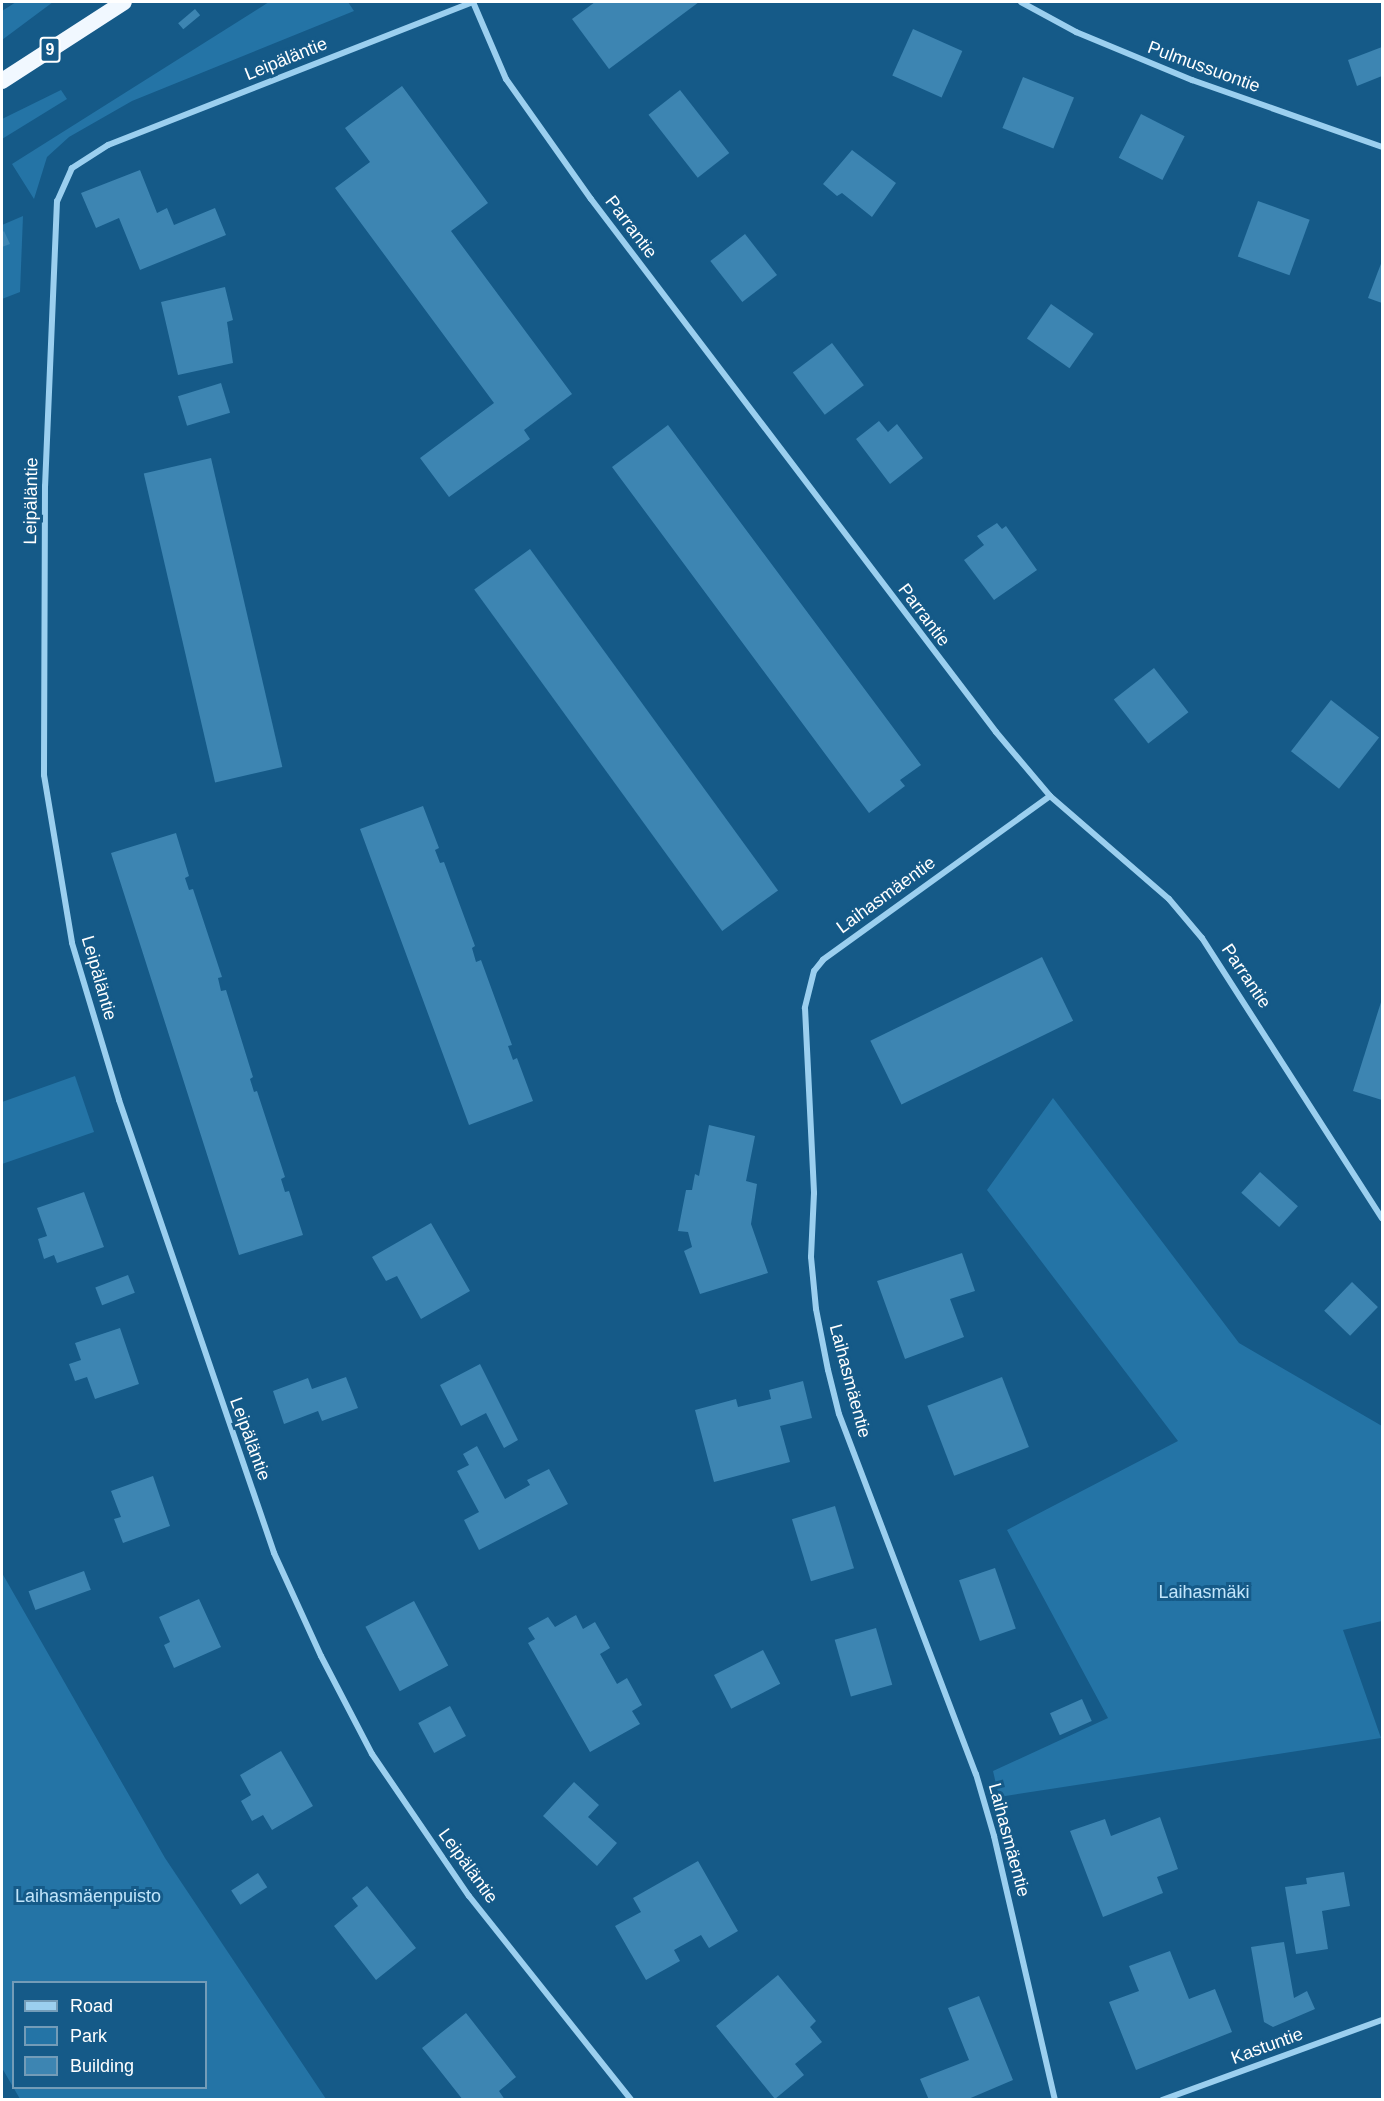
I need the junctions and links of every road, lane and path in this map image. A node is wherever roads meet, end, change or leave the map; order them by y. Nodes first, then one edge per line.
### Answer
1 (124, 2) edge
2 (473, 2) edge
3 (1021, 2) edge
4 (2, 81) edge
5 (1383, 147) edge
6 (1050, 796) junction
7 (1383, 1218) edge
8 (1383, 2020) edge
9 (631, 2100) edge
10 (1054, 2100) edge
11 (1162, 2100) edge

1 - 4 highway, 9
2 - 6 street, Parrantie
2 - 9 street, Leipäläntie
3 - 5 street, Pulmussuontie
6 - 7 street, Parrantie
6 - 10 street, Laihasmäentie
8 - 11 street, Kastuntie

